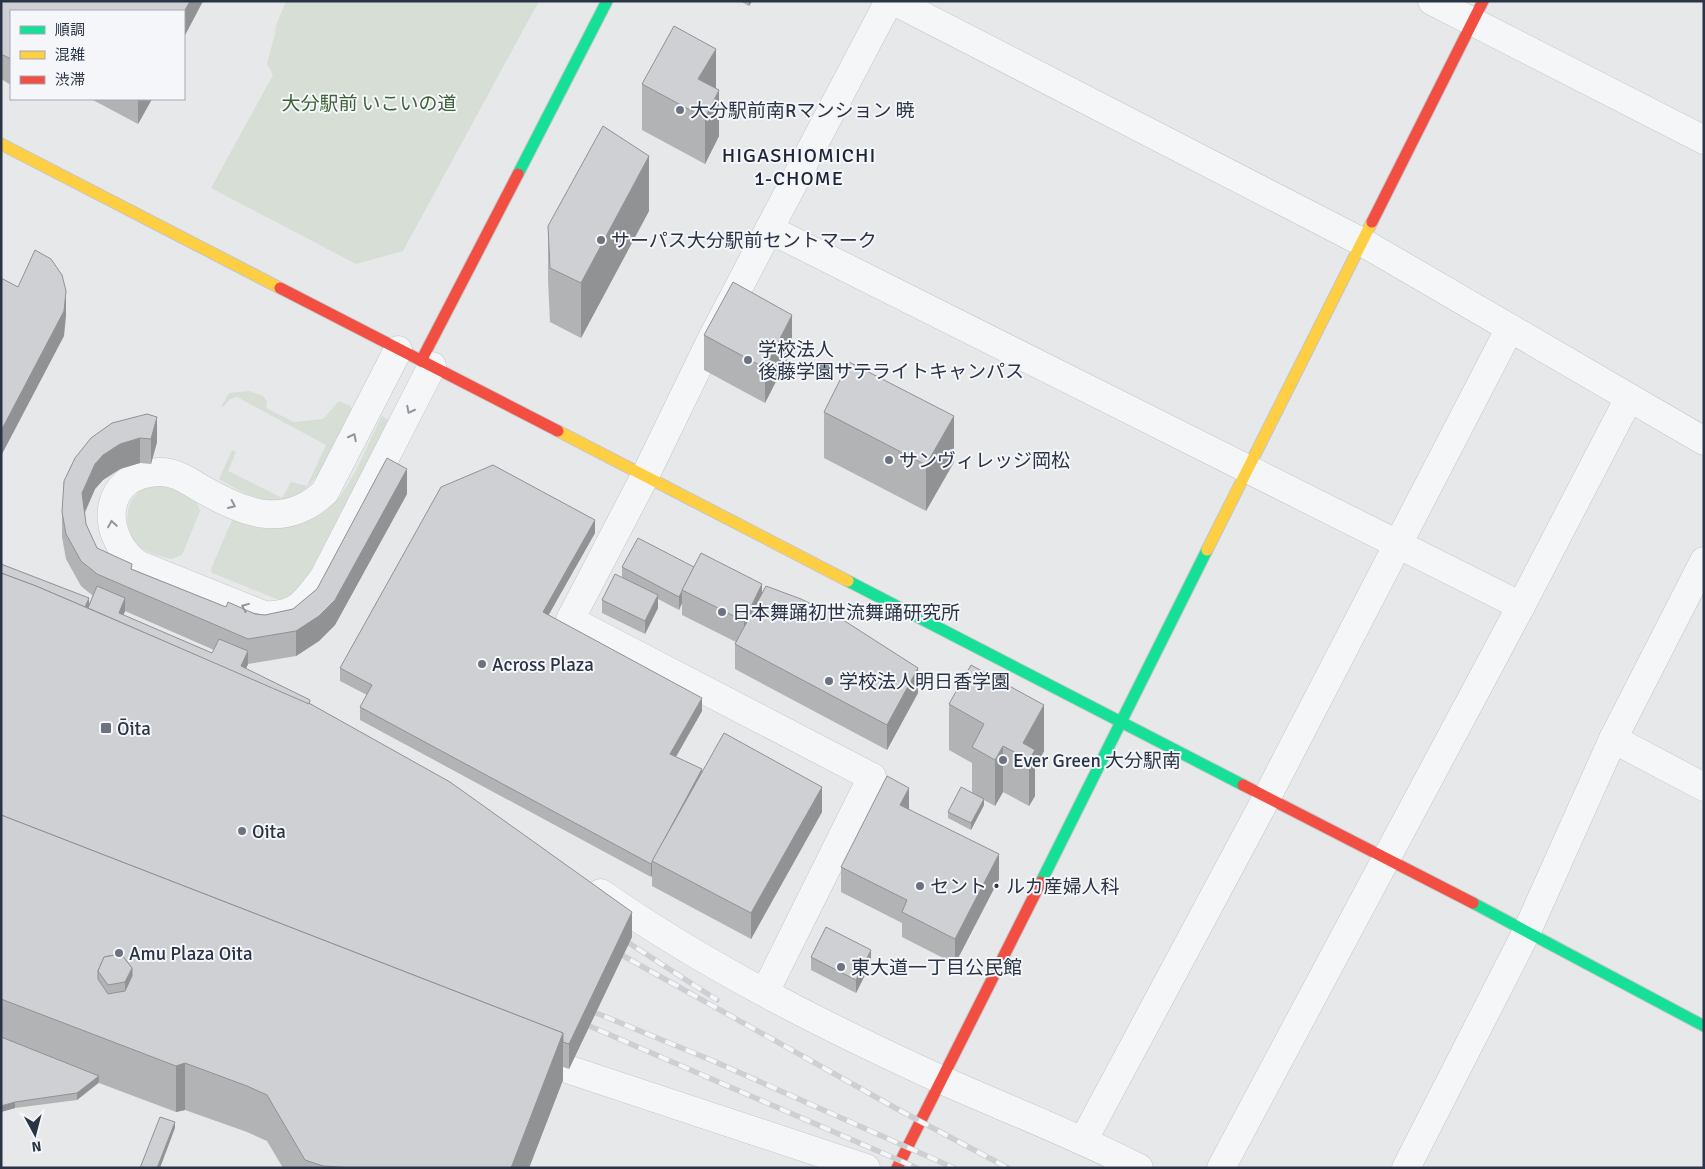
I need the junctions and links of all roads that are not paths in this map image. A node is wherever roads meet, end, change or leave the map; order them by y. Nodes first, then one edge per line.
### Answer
1 (607, 1) edge
2 (888, 1) edge
3 (894, 1) edge
4 (1432, 1) edge
5 (1478, 12) edge
6 (1704, 140) edge
7 (1, 144) edge
8 (769, 229) junction
9 (1362, 242) junction
10 (1510, 328) junction
11 (417, 359) junction
12 (1629, 398) junction
13 (1704, 442) edge
14 (1248, 468) junction
15 (645, 476) junction
16 (1396, 544) junction
17 (1704, 561) edge
18 (1521, 606) junction
19 (1120, 722) junction
20 (1613, 739) junction
21 (1704, 787) edge
22 (1267, 797) junction
23 (1385, 858) junction
24 (579, 878) edge
25 (1527, 931) junction
26 (765, 992) junction
27 (1704, 1026) edge
28 (508, 1049) edge
29 (941, 1079) junction
30 (1083, 1141) junction
31 (866, 1168) edge
32 (897, 1168) edge
33 (1139, 1168) edge
34 (1221, 1168) edge
35 (1406, 1168) edge

1 - 11 street
2 - 8 street
3 - 9 street
4 - 5 street
5 - 6 street
5 - 9 street
7 - 11 street
8 - 14 street
8 - 15 street
9 - 10 street
9 - 14 street
10 - 12 street
10 - 16 street
11 -> 11 street
11 - 15 street
12 - 13 street
12 - 18 street
14 - 16 street
14 - 19 street
15 - 19 street
15 - 26 street
16 - 18 street
16 - 22 street
17 - 20 street
18 - 23 street
19 - 22 street
19 - 29 street
20 - 21 street
20 - 25 street
22 - 23 street
22 - 30 street
23 - 25 street
23 - 34 street
24 - 26 street
25 - 27 street
25 - 35 street
26 - 29 street
28 - 31 street
29 - 30 street
29 - 32 street
30 - 33 street

